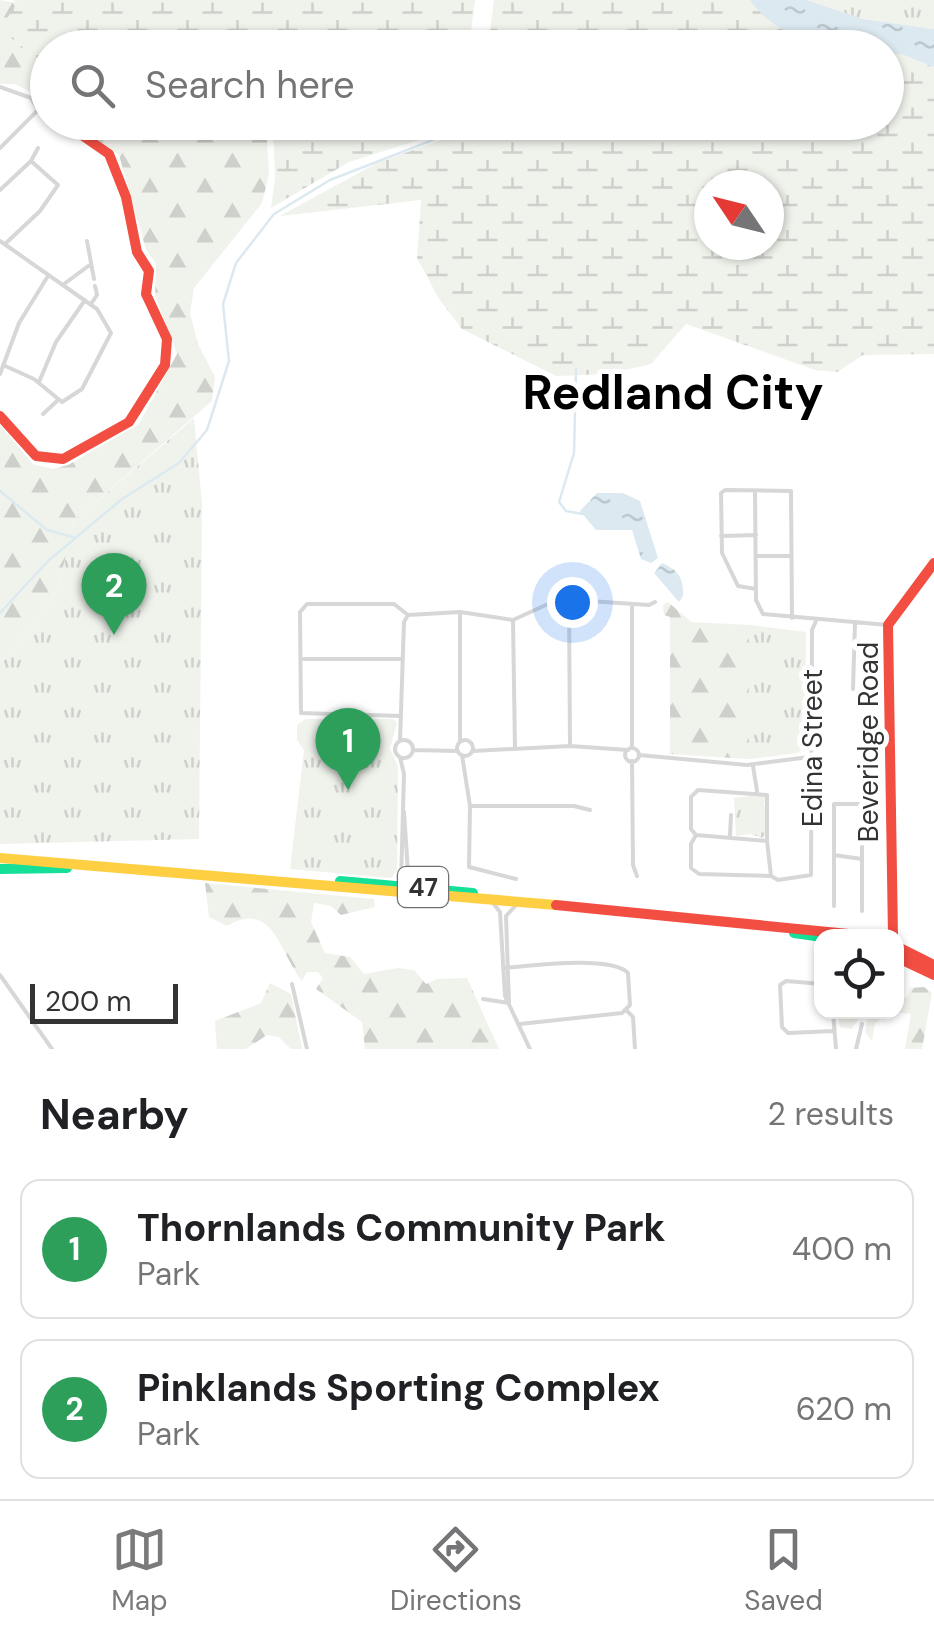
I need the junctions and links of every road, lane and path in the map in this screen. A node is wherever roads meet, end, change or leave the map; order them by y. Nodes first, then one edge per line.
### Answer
1 (0, 87) edge
2 (30, 99) edge
3 (30, 118) edge
4 (86, 140) edge
5 (0, 148) edge
6 (38, 148) dead end
7 (30, 161) junction
8 (0, 190) edge
9 (86, 242) dead end
10 (3, 243) edge
11 (91, 264) junction
12 (48, 276) junction
13 (94, 279) dead end
14 (64, 284) junction
15 (96, 286) dead end
16 (85, 300) junction
17 (91, 304) junction
18 (3, 365) junction
19 (0, 374) edge
20 (38, 382) junction
21 (58, 400) junction
22 (43, 414) dead end
23 (0, 416) edge
24 (755, 492) junction
25 (756, 535) junction
26 (721, 536) junction
27 (756, 556) junction
28 (789, 556) junction
29 (934, 563) edge
30 (756, 590) junction
31 (570, 598) junction
32 (655, 602) dead end
33 (632, 604) junction
34 (460, 612) junction
35 (408, 615) junction
36 (792, 618) junction
37 (513, 620) junction
38 (816, 621) junction
39 (855, 622) junction
40 (888, 625) junction
41 (304, 659) junction
42 (404, 659) junction
43 (853, 689) dead end
44 (402, 716) junction
45 (408, 746) junction
46 (570, 746) junction
47 (465, 747) junction
48 (514, 748) junction
49 (630, 749) junction
50 (613, 750) junction
51 (639, 755) junction
52 (400, 756) junction
53 (808, 757) junction
54 (629, 760) junction
55 (753, 764) junction
56 (404, 774) junction
57 (757, 792) junction
58 (470, 806) junction
59 (590, 810) dead end
60 (731, 815) dead end
61 (696, 835) junction
62 (730, 836) junction
63 (767, 841) junction
64 (834, 855) junction
65 (862, 858) junction
66 (1, 867) edge
67 (637, 876) dead end
68 (771, 876) junction
69 (516, 879) dead end
70 (405, 889) junction
71 (491, 901) junction
72 (516, 904) junction
73 (547, 906) junction
74 (834, 906) dead end
75 (862, 912) dead end
76 (754, 924) junction
77 (893, 929) edge
78 (814, 930) edge
79 (814, 936) edge
80 (904, 950) edge
81 (904, 961) edge
82 (934, 965) edge
83 (506, 968) junction
84 (0, 975) edge
85 (934, 975) edge
86 (814, 983) edge
87 (292, 984) dead end
88 (483, 1000) dead end
89 (509, 1003) junction
90 (627, 1010) junction
91 (833, 1019) edge
92 (520, 1024) junction
93 (862, 1024) dead end
94 (834, 1030) junction
95 (52, 1049) edge
96 (307, 1049) edge
97 (530, 1049) edge
98 (635, 1049) edge
99 (836, 1049) edge
100 (856, 1049) edge

1 - 2 street
3 - 5 street
4 - 23 main road
6 - 7 street
7 - 8 street
7 - 10 street
9 - 11 street
10 - 12 street
11 - 13 street
11 - 14 street
12 - 14 street
12 - 18 street
14 - 16 street
15 - 17 street
16 - 17 street
16 - 20 street
17 - 21 street
18 - 19 street
18 - 20 street
20 - 21 street
21 - 22 street
24 - 25 street
24 - 26 street
24 - 28 street
25 - 26 street
25 - 27 street
26 - 30 street
27 - 28 street
27 - 30 street
28 - 36 street
29 - 40 main road, Beveridge Road
30 - 36 street
31 - 33 street
31 - 37 street
31 - 46 street
32 - 33 street
33 - 49 street
34 - 35 street
34 - 37 street
34 - 47 street
35 - 41 street
35 - 42 street
36 - 38 street
37 - 48 street
38 - 39 street
38 - 53 street, Edina Street
39 - 40 street
39 - 43 street
40 - 77 main road, Beveridge Road
41 - 42 street
41 - 44 street
42 - 44 street
44 - 45 street
45 - 47 street
45 - 52 street
45 - 52 street
45 - 56 street
46 - 48 street
46 - 50 street
47 - 48 street
47 - 58 street
49 - 50 street
49 - 51 street
49 - 54 street
50 - 54 street
51 - 54 street
51 - 55 street
52 - 56 street
53 - 55 street
53 - 68 street, Edina Street
54 - 67 street
55 - 57 street
56 - 70 street
57 - 61 street
57 - 63 street
58 - 59 street
58 - 69 street
60 - 62 street
61 - 62 street
61 - 68 street
62 - 63 street
63 - 68 street
64 - 65 street
64 - 65 street
64 - 74 street
65 - 75 street
66 - 70 main road, 47
70 - 71 main road, 47
70 - 73 main road, 47
71 - 72 main road, 47
71 - 83 street
72 - 73 main road, 47
72 - 83 street
73 - 76 main road, 47
76 - 78 main road, 47
76 - 79 main road, 47
80 - 82 main road
81 - 85 main road
83 - 89 street
83 - 90 street
84 - 95 street
86 - 94 street
87 - 96 street
88 - 89 street
89 - 92 street
90 - 92 street
90 - 98 street
91 - 94 street
92 - 97 street
93 - 100 street
94 - 99 street

